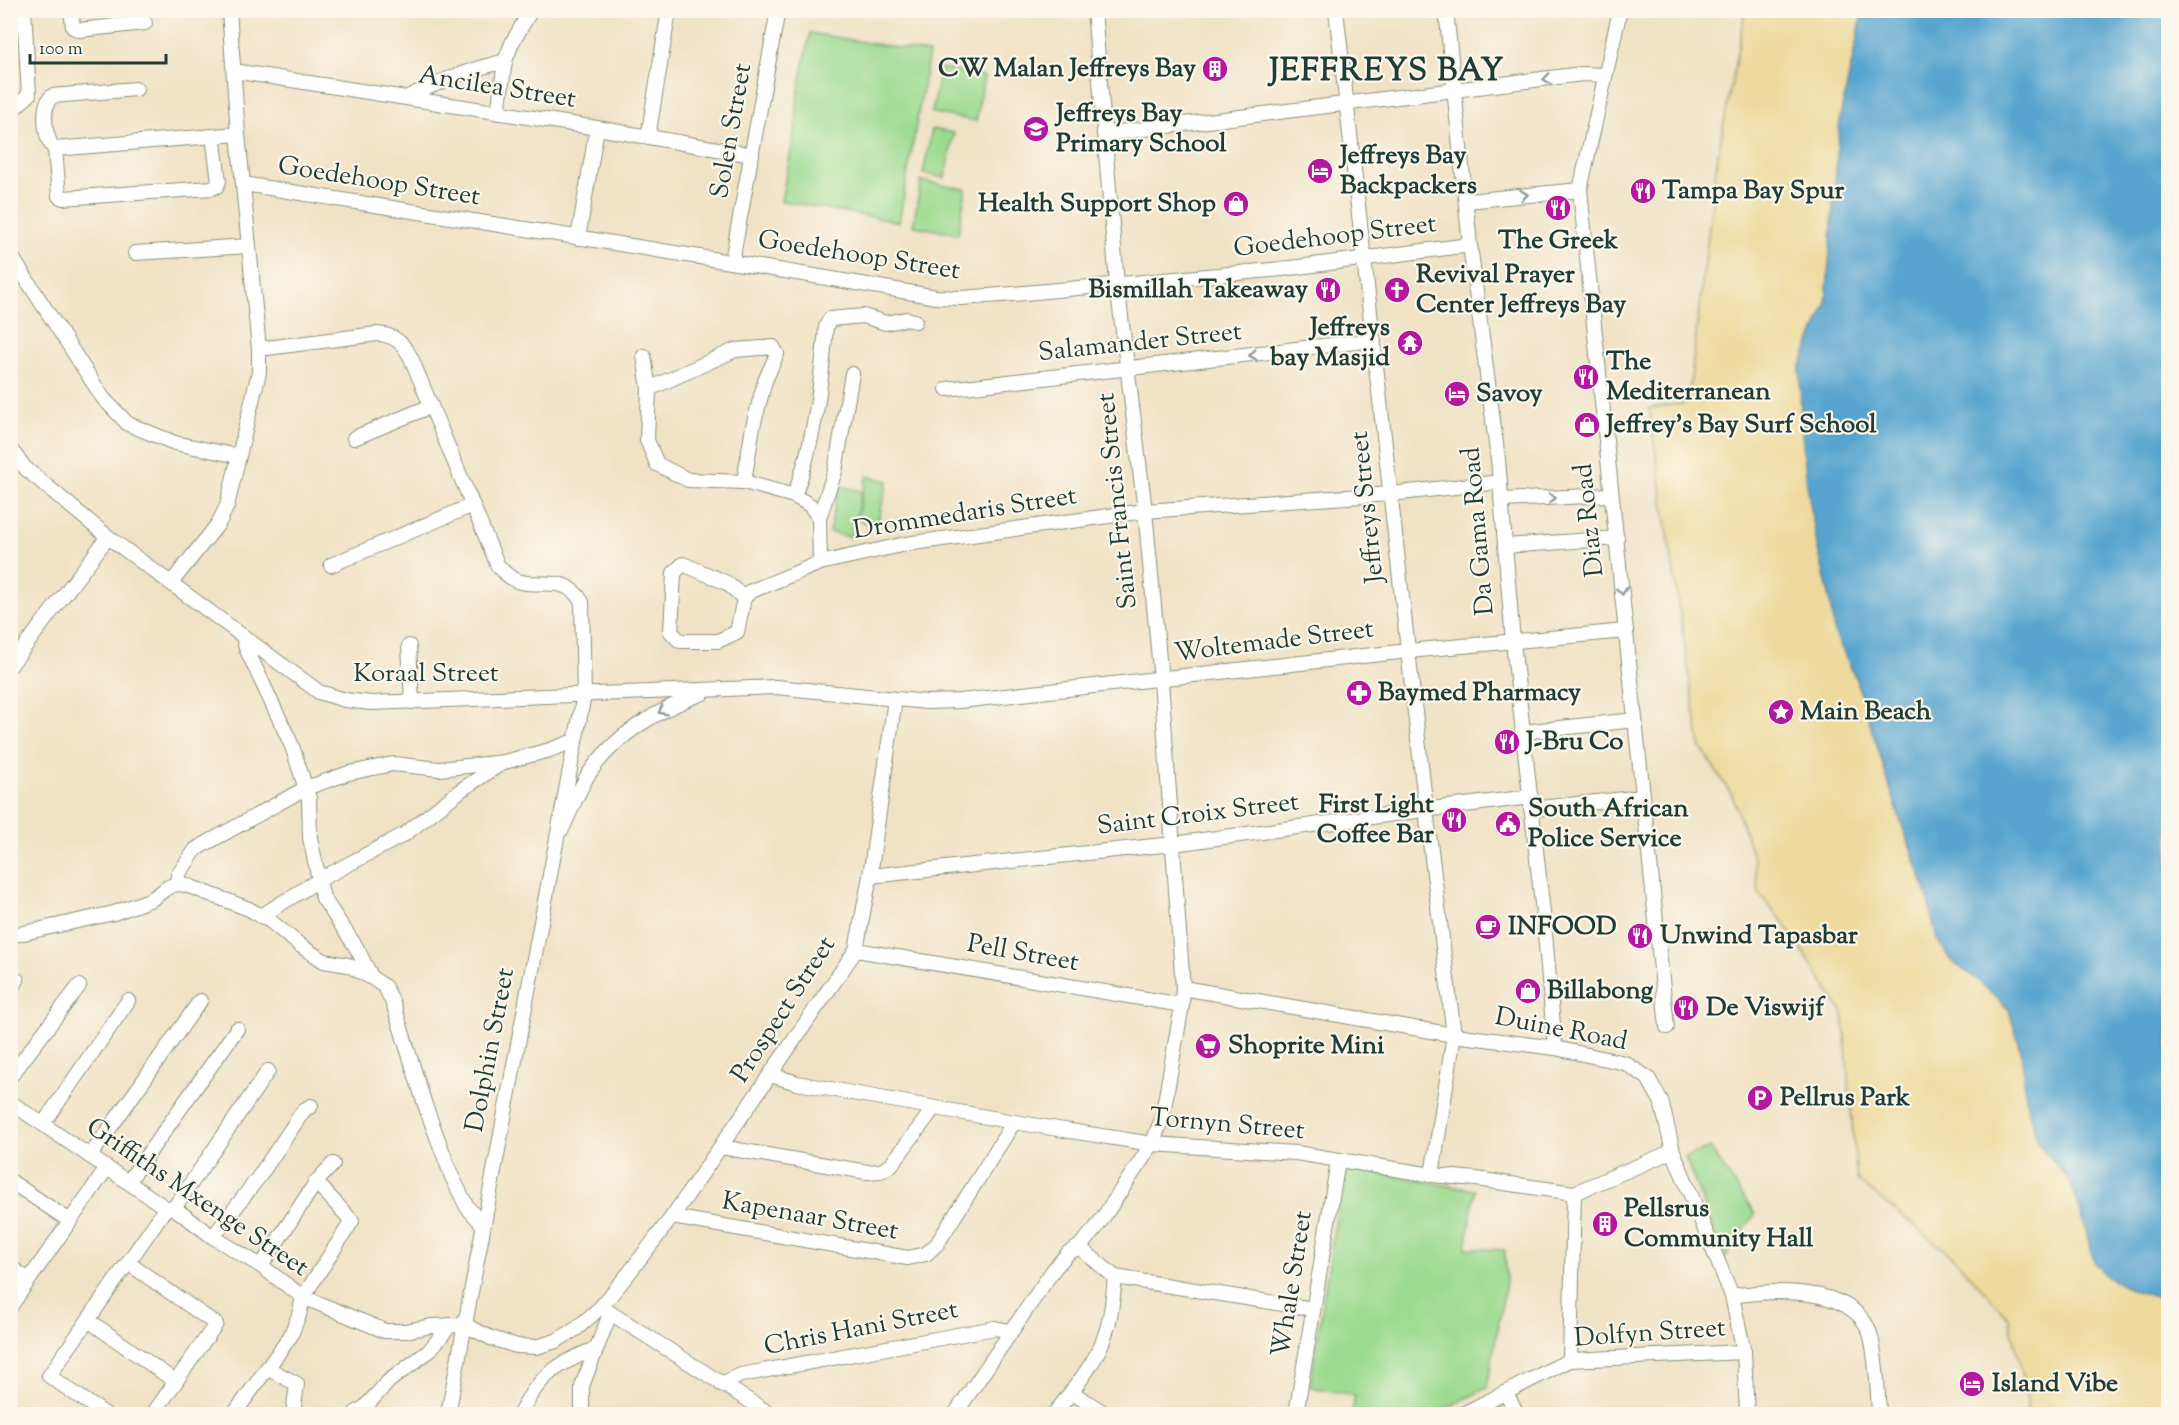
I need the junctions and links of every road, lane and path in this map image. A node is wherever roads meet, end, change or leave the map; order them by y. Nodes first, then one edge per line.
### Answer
1 (71, 10) edge
2 (229, 10) edge
3 (531, 10) edge
4 (669, 10) edge
5 (778, 10) edge
6 (1094, 10) edge
7 (1336, 10) edge
8 (1446, 10) edge
9 (1620, 10) edge
10 (20, 19) edge
11 (145, 24) dead end
12 (505, 61) junction
13 (234, 71) junction
14 (1605, 75) junction
15 (136, 89) dead end
16 (1454, 91) junction
17 (406, 98) junction
18 (1346, 103) junction
19 (10, 112) edge
20 (498, 113) junction
21 (597, 128) junction
22 (238, 134) junction
23 (1104, 134) junction
24 (213, 136) junction
25 (648, 137) junction
26 (55, 149) junction
27 (752, 154) junction
28 (244, 184) junction
29 (1580, 190) junction
30 (1467, 201) junction
31 (578, 238) junction
32 (1470, 245) junction
33 (249, 246) junction
34 (10, 254) edge
35 (135, 254) dead end
36 (1365, 258) junction
37 (732, 261) junction
38 (1117, 284) junction
39 (915, 321) dead end
40 (1374, 340) junction
41 (259, 349) junction
42 (644, 356) dead end
43 (1128, 368) junction
44 (852, 374) dead end
45 (650, 389) junction
46 (947, 389) dead end
47 (431, 406) junction
48 (354, 438) dead end
49 (10, 449) edge
50 (238, 456) junction
51 (1500, 482) junction
52 (744, 483) junction
53 (1391, 494) junction
54 (1611, 495) junction
55 (794, 496) junction
56 (1502, 500) junction
57 (473, 505) junction
58 (1145, 511) junction
59 (819, 519) junction
60 (108, 537) junction
61 (1617, 538) junction
62 (1506, 546) junction
63 (820, 563) junction
64 (331, 565) dead end
65 (171, 583) junction
66 (744, 598) junction
67 (1626, 631) junction
68 (243, 636) junction
69 (1513, 642) junction
70 (409, 646) dead end
71 (1408, 651) junction
72 (10, 666) edge
73 (1161, 680) junction
74 (716, 688) junction
75 (584, 695) junction
76 (895, 699) junction
77 (412, 702) junction
78 (927, 702) joint
79 (1635, 720) junction
80 (1522, 732) junction
81 (574, 741) junction
82 (504, 762) junction
83 (306, 788) junction
84 (1642, 797) junction
85 (1531, 803) junction
86 (1426, 810) junction
87 (1173, 844) junction
88 (554, 847) junction
89 (870, 876) junction
90 (319, 880) junction
91 (177, 884) junction
92 (261, 916) junction
93 (10, 936) edge
94 (856, 950) junction
95 (372, 978) junction
96 (79, 986) dead end
97 (1183, 988) junction
98 (128, 1001) dead end
99 (200, 1001) dead end
100 (1182, 1005) junction
101 (1667, 1027) dead end
102 (237, 1029) dead end
103 (1454, 1035) junction
104 (1555, 1048) junction
105 (268, 1071) dead end
106 (771, 1075) junction
107 (10, 1077) edge
108 (10, 1102) edge
109 (311, 1106) dead end
110 (934, 1108) junction
111 (1014, 1122) junction
112 (43, 1124) junction
113 (1152, 1144) junction
114 (721, 1147) junction
115 (1673, 1151) junction
116 (90, 1156) junction
117 (1338, 1161) junction
118 (333, 1164) dead end
119 (107, 1168) junction
120 (1432, 1175) junction
121 (10, 1181) edge
122 (129, 1182) junction
123 (316, 1182) junction
124 (1574, 1193) junction
125 (170, 1208) junction
126 (672, 1217) junction
127 (70, 1221) junction
128 (483, 1225) junction
129 (213, 1237) junction
130 (1079, 1247) junction
131 (128, 1263) junction
132 (261, 1266) junction
133 (10, 1267) edge
134 (1115, 1277) junction
135 (29, 1280) junction
136 (1732, 1296) junction
137 (303, 1297) junction
138 (10, 1307) edge
139 (1313, 1309) junction
140 (605, 1310) junction
141 (88, 1320) junction
142 (450, 1325) junction
143 (465, 1325) junction
144 (1010, 1331) junction
145 (595, 1349) junction
146 (1744, 1352) junction
147 (1570, 1360) junction
148 (267, 1368) junction
149 (176, 1382) junction
150 (721, 1384) junction
151 (1071, 1392) junction
152 (1506, 1393) junction
153 (105, 1414) edge
154 (153, 1414) edge
155 (234, 1414) edge
156 (293, 1414) edge
157 (354, 1414) edge
158 (448, 1414) edge
159 (520, 1414) edge
160 (582, 1414) edge
161 (770, 1414) edge
162 (957, 1414) edge
163 (1054, 1414) edge
164 (1106, 1414) edge
165 (1298, 1414) edge
166 (1463, 1414) edge
167 (1517, 1414) edge
168 (1747, 1414) edge
169 (1880, 1414) edge

1 - 11 street
2 - 13 street
3 - 12 street
4 - 25 street
5 - 27 street, Solen Street
6 - 23 street, Saint Francis Street
7 - 18 street, Jeffreys Street
8 - 16 street, Da Gama Road
9 - 14 street, Diaz Road
10 - 19 street
12 - 17 street
12 - 20 street
13 - 17 street, Ancilea Street
13 - 22 street
14 -> 16 street
14 - 29 street, Diaz Road
15 - 26 street
16 - 18 street
16 - 30 street, Da Gama Road
17 - 20 street, Ancilea Street
18 - 23 street
18 - 36 street, Jeffreys Street
20 - 21 street, Ancilea Street
21 - 25 street, Ancilea Street
21 - 31 street
22 - 24 street
22 - 28 street
23 - 38 street, Saint Francis Street
24 - 26 street
24 - 26 street
25 - 27 street, Ancilea Street
27 - 37 street, Solen Street
28 - 31 street, Goedehoop Street
28 - 33 street
30 -> 29 street
29 - 54 street, Diaz Road
30 - 32 street, Da Gama Road
31 - 37 street, Goedehoop Street
32 - 36 street, Goedehoop Street
32 - 51 street, Da Gama Road
33 - 35 street
33 - 41 street
34 - 50 street
36 - 38 street, Goedehoop Street
36 - 40 street, Jeffreys Street
37 - 38 street, Goedehoop Street
38 - 43 street, Saint Francis Street
39 - 55 street
40 -> 43 street, Salamander Street
40 - 53 street, Jeffreys Street
41 - 47 street
41 - 50 street
42 - 45 street
43 - 46 street, Salamander Street
43 - 58 street, Saint Francis Street
44 - 59 street
45 - 52 street
45 - 52 street
47 - 48 street
47 - 57 street
49 - 60 street, Koraal Street
50 - 65 street
51 - 53 street, Drommedaris Street
51 - 56 street, Da Gama Road
52 - 55 street
53 - 58 street, Drommedaris Street
53 - 71 street, Jeffreys Street
56 -> 54 street
54 - 61 street, Diaz Road
55 - 59 street
56 - 62 street, Da Gama Road
57 - 64 street
57 - 75 street, Dolphin Street
58 - 63 street, Drommedaris Street
58 - 73 street, Saint Francis Street
59 - 63 street
60 - 65 street, Koraal Street
60 - 72 street
61 - 62 street
61 -> 67 street, Diaz Road
62 - 69 street, Da Gama Road
63 - 66 street, Drommedaris Street
65 - 68 street, Koraal Street
66 - 66 street
67 - 69 street, Woltemade Street
67 - 79 street, Diaz Road
68 - 77 street, Koraal Street
68 - 83 street
69 - 71 street, Woltemade Street
69 - 80 street, Da Gama Road
70 - 77 street
71 - 73 street, Woltemade Street
71 - 86 street, Jeffreys Street
73 - 78 street, Woltemade Street
73 - 87 street, Saint Francis Street
74 - 75 street, Koraal Street
74 - 76 street, Koraal Street
74 -> 88 street
75 - 77 street, Koraal Street
75 - 81 street, Dolphin Street
76 - 78 street, Koraal Street
76 - 89 street, Prospect Street
79 - 80 street
79 - 84 street, Diaz Road
80 - 85 street, Da Gama Road
81 - 82 street
81 - 88 street, Dolphin Street
82 - 83 street
82 - 90 street
83 - 90 street
83 - 91 street
84 - 85 street, Saint Croix Street
84 - 101 street, Diaz Road
85 - 86 street, Saint Croix Street
85 - 104 street, Da Gama Road
86 - 87 street, Saint Croix Street
86 - 103 street, Jeffreys Street
87 - 89 street, Saint Croix Street
87 - 97 street, Saint Francis Street
88 - 128 street, Dolphin Street
89 - 94 street, Prospect Street
90 - 92 street
90 - 95 street
91 - 92 street
91 - 93 street
92 - 95 street
94 - 100 street, Pell Street
94 - 106 street, Prospect Street
95 - 128 street
96 - 107 street
97 - 100 street, Saint Francis Street
97 - 103 street, Duine Road
98 - 112 street
99 - 116 street
100 - 113 street, Saint Francis Street
102 - 122 street
103 - 104 street, Duine Road
103 - 120 street, Jeffreys Street
104 - 115 street, Duine Road
105 - 125 street
106 - 110 street, Tornyn Street
106 - 114 street, Prospect Street
108 - 112 street, Griffiths Mxenge Street
109 - 129 street
110 - 111 street, Tornyn Street
110 - 114 street
111 - 113 street, Tornyn Street
111 - 126 street, Kapenaar Street
112 - 116 street, Griffiths Mxenge Street
113 - 117 street, Tornyn Street
113 - 130 street, Saint Francis Street
114 - 126 street, Prospect Street
115 - 124 street
115 - 136 street, Duine Road
116 - 119 street, Griffiths Mxenge Street
117 - 120 street, Tornyn Street
117 - 139 street, Whale Street
118 - 123 street
119 - 122 street, Griffiths Mxenge Street
119 - 127 street
120 - 124 street, Tornyn Street
121 - 127 street
122 - 125 street, Griffiths Mxenge Street
123 - 132 street
123 - 137 street
124 - 147 street
125 - 129 street, Griffiths Mxenge Street
125 - 131 street
126 - 140 street, Prospect Street
127 - 135 street
128 - 143 street, Dolphin Street
129 - 132 street, Griffiths Mxenge Street
130 - 134 street
130 - 144 street, Saint Francis Street
131 - 141 street
131 - 149 street
132 - 137 street, Griffiths Mxenge Street
133 - 135 street
134 - 139 street
134 - 151 street
135 - 138 street
136 - 146 street, Duine Road
136 - 169 street
137 - 142 street
137 - 148 street, Griffiths Mxenge Street
139 - 165 street, Whale Street
140 - 143 street
140 - 145 street
140 - 150 street
141 - 149 street
141 - 153 street
142 - 143 street
142 - 157 street
143 - 158 street, Dolphin Street
144 - 150 street, Chris Hani Street
144 - 162 street, Saint Francis Street
145 - 159 street
145 - 160 street
146 - 147 street, Dolfyn Street
146 - 168 street, Duine Road
147 - 152 street, Dolfyn Street
148 - 155 street, Griffiths Mxenge Street
148 - 156 street
149 - 154 street
150 - 161 street
151 - 163 street
151 - 164 street
152 - 166 street, Dolfyn Street
152 - 167 street

